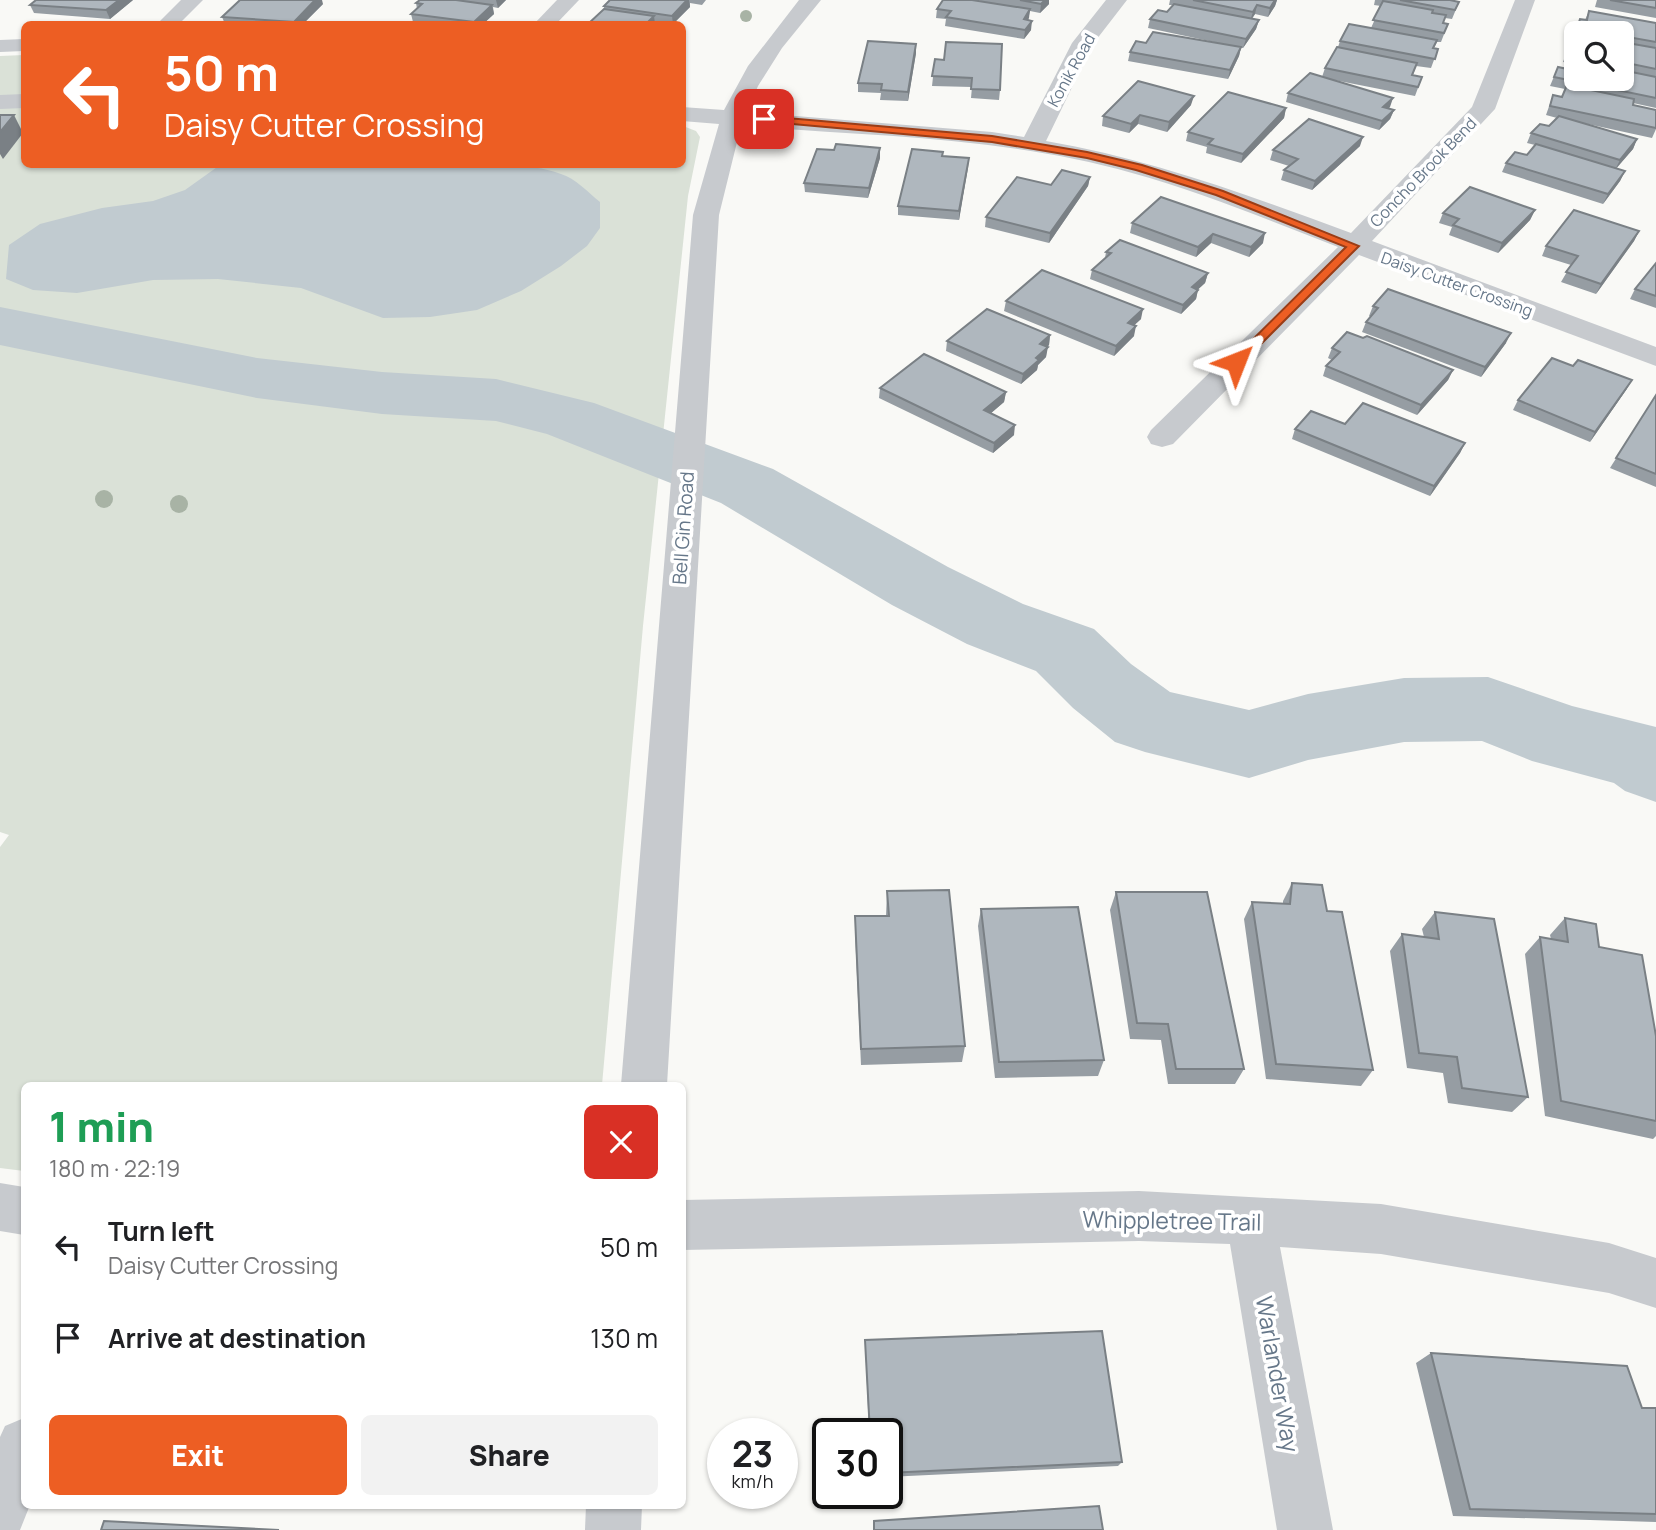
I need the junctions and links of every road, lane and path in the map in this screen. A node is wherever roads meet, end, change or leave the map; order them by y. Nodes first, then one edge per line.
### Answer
1 (194, 0) edge
2 (569, 0) edge
3 (811, 0) edge
4 (1117, 0) edge
5 (1525, 0) edge
6 (170, 21) edge
7 (547, 21) edge
8 (0, 46) edge
9 (21, 46) edge
10 (21, 101) edge
11 (0, 102) edge
12 (686, 114) edge
13 (730, 117) junction
14 (1032, 145) junction
15 (1353, 246) junction
16 (1656, 358) edge
17 (1162, 437) dead end
18 (644, 1082) edge
19 (0, 1207) edge
20 (21, 1210) edge
21 (1247, 1220) junction
22 (686, 1225) edge
23 (1656, 1283) edge
24 (21, 1453) edge
25 (614, 1509) edge
26 (0, 1510) edge
27 (613, 1530) edge
28 (1305, 1530) edge

1 - 6 street
2 - 7 street
3 - 13 street, Bell Gin Road
4 - 14 street, Konik Road
5 - 15 street, Concho Brook Bend
8 - 9 street
10 - 11 street
12 - 13 street, Daisy Cutter Crossing
13 - 14 street, Daisy Cutter Crossing
13 - 18 street, Bell Gin Road
14 - 15 street, Daisy Cutter Crossing
15 - 16 street, Daisy Cutter Crossing
15 - 17 street, Concho Brook Bend
19 - 20 street
21 - 22 street, Whippletree Trail
21 - 23 street, Whippletree Trail
21 - 28 street, Warlander Way
24 - 26 street
25 - 27 street

